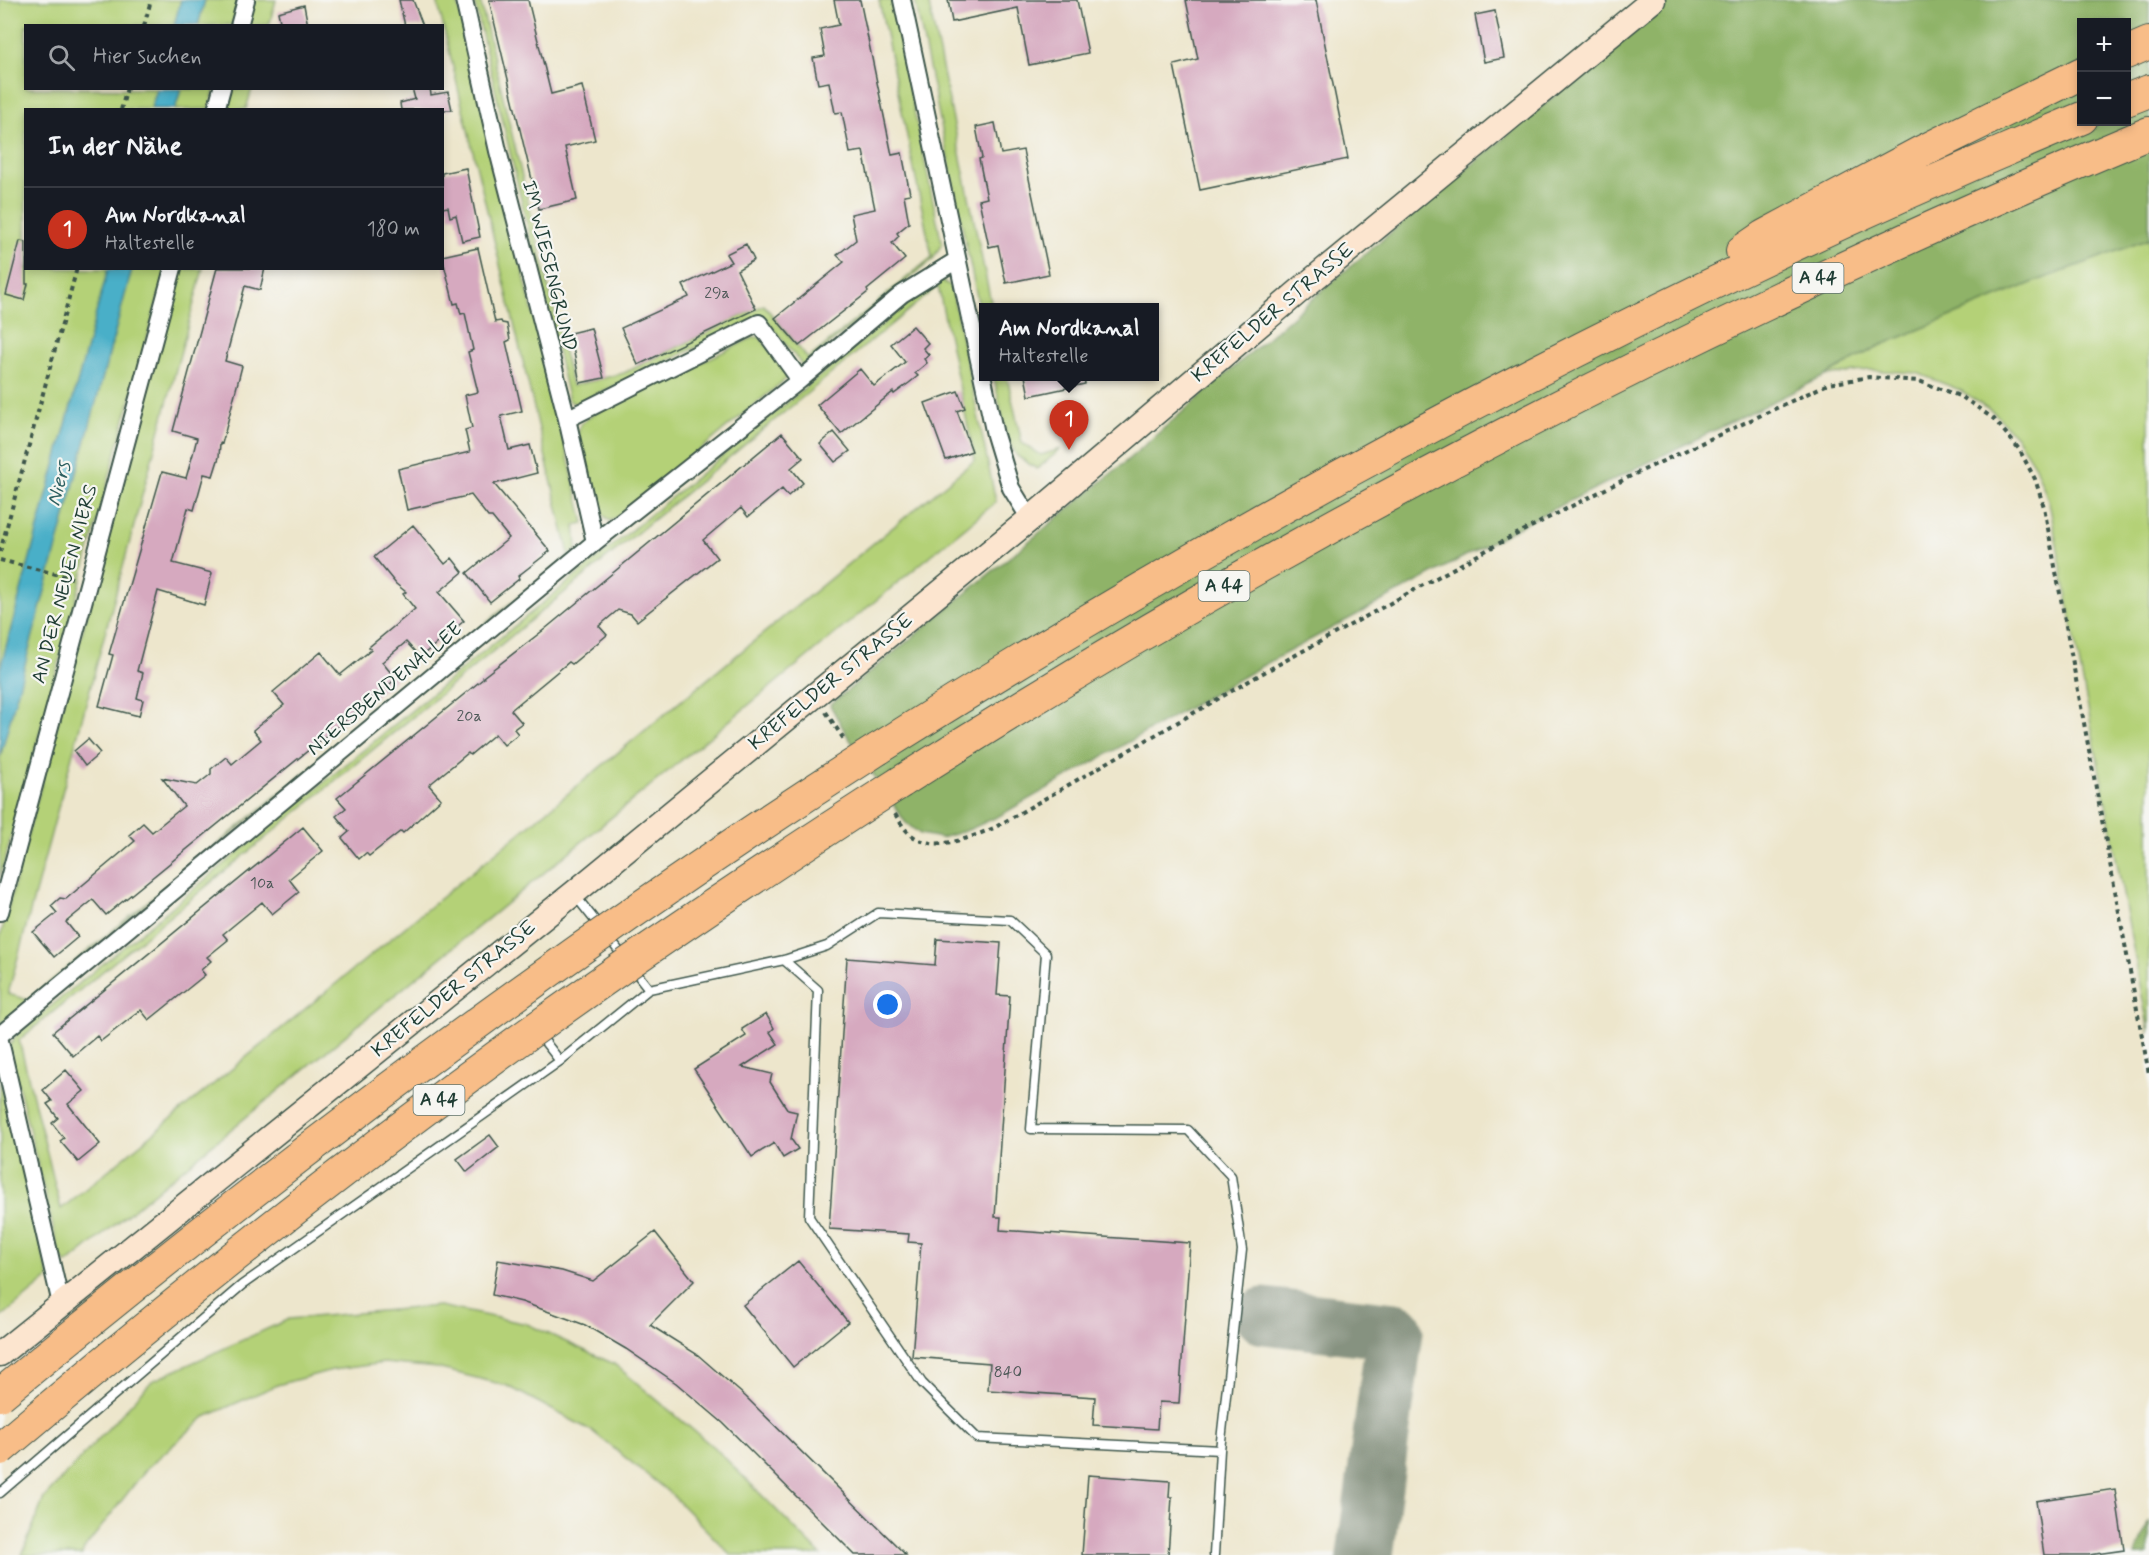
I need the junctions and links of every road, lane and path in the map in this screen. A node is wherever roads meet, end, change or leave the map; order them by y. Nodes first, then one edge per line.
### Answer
1 (151, 0) edge
2 (246, 0) edge
3 (464, 0) edge
4 (902, 0) edge
5 (1653, 0) edge
6 (145, 24) edge
7 (240, 24) edge
8 (2149, 43) edge
9 (2131, 51) edge
10 (2077, 76) edge
11 (126, 90) edge
12 (221, 90) edge
13 (2149, 91) edge
14 (2131, 98) edge
15 (121, 108) edge
16 (217, 108) edge
17 (2077, 120) edge
18 (2149, 133) edge
19 (2149, 146) edge
20 (2085, 160) junction
21 (957, 260) junction
22 (76, 270) edge
23 (172, 270) edge
24 (1639, 321) junction
25 (979, 360) edge
26 (800, 380) junction
27 (984, 381) edge
28 (567, 419) junction
29 (1030, 519) junction
30 (595, 542) junction
31 (0, 552) edge
32 (0, 560) edge
33 (66, 577) dead end
34 (815, 695) junction
35 (847, 743) dead end
36 (897, 796) junction
37 (574, 893) junction
38 (0, 912) edge
39 (784, 960) junction
40 (650, 989) junction
41 (526, 1018) dead end
42 (0, 1035) edge
43 (0, 1041) edge
44 (560, 1061) junction
45 (2149, 1074) edge
46 (61, 1304) junction
47 (0, 1354) edge
48 (0, 1395) edge
49 (0, 1449) edge
50 (1220, 1450) junction
51 (0, 1493) edge
52 (1214, 1555) edge

1 - 6 path
2 - 7 street
3 - 28 street, IM WIESENGRUND
4 - 21 street
5 - 29 street, KREFELDER STRASSE
8 - 9 highway
10 - 24 highway
11 - 15 path
12 - 16 street
13 - 14 highway
17 - 24 highway, A 44
18 - 20 highway, A 44
19 - 20 highway
20 - 36 highway, A 44
21 - 25 street
21 - 26 street, NIERSBENDENALLEE
22 - 31 path
23 - 38 street, AN DER NEUEN NIERS
24 - 48 highway, A 44, bridge
26 - 28 street
26 - 30 street, NIERSBENDENALLEE
27 - 29 street
28 - 30 street, IM WIESENGRUND
29 - 34 street, KREFELDER STRASSE
30 - 42 street, NIERSBENDENALLEE
32 - 33 path
34 - 35 path
34 - 37 street, KREFELDER STRASSE
36 - 45 path
36 - 49 highway, A 44, bridge
37 - 40 lane
37 - 46 street, KREFELDER STRASSE
39 - 40 lane
39 - 50 lane
39 - 50 lane
40 - 44 lane
41 - 44 lane
43 - 46 street
44 - 51 lane
46 - 47 street, KREFELDER STRASSE
50 - 52 lane

